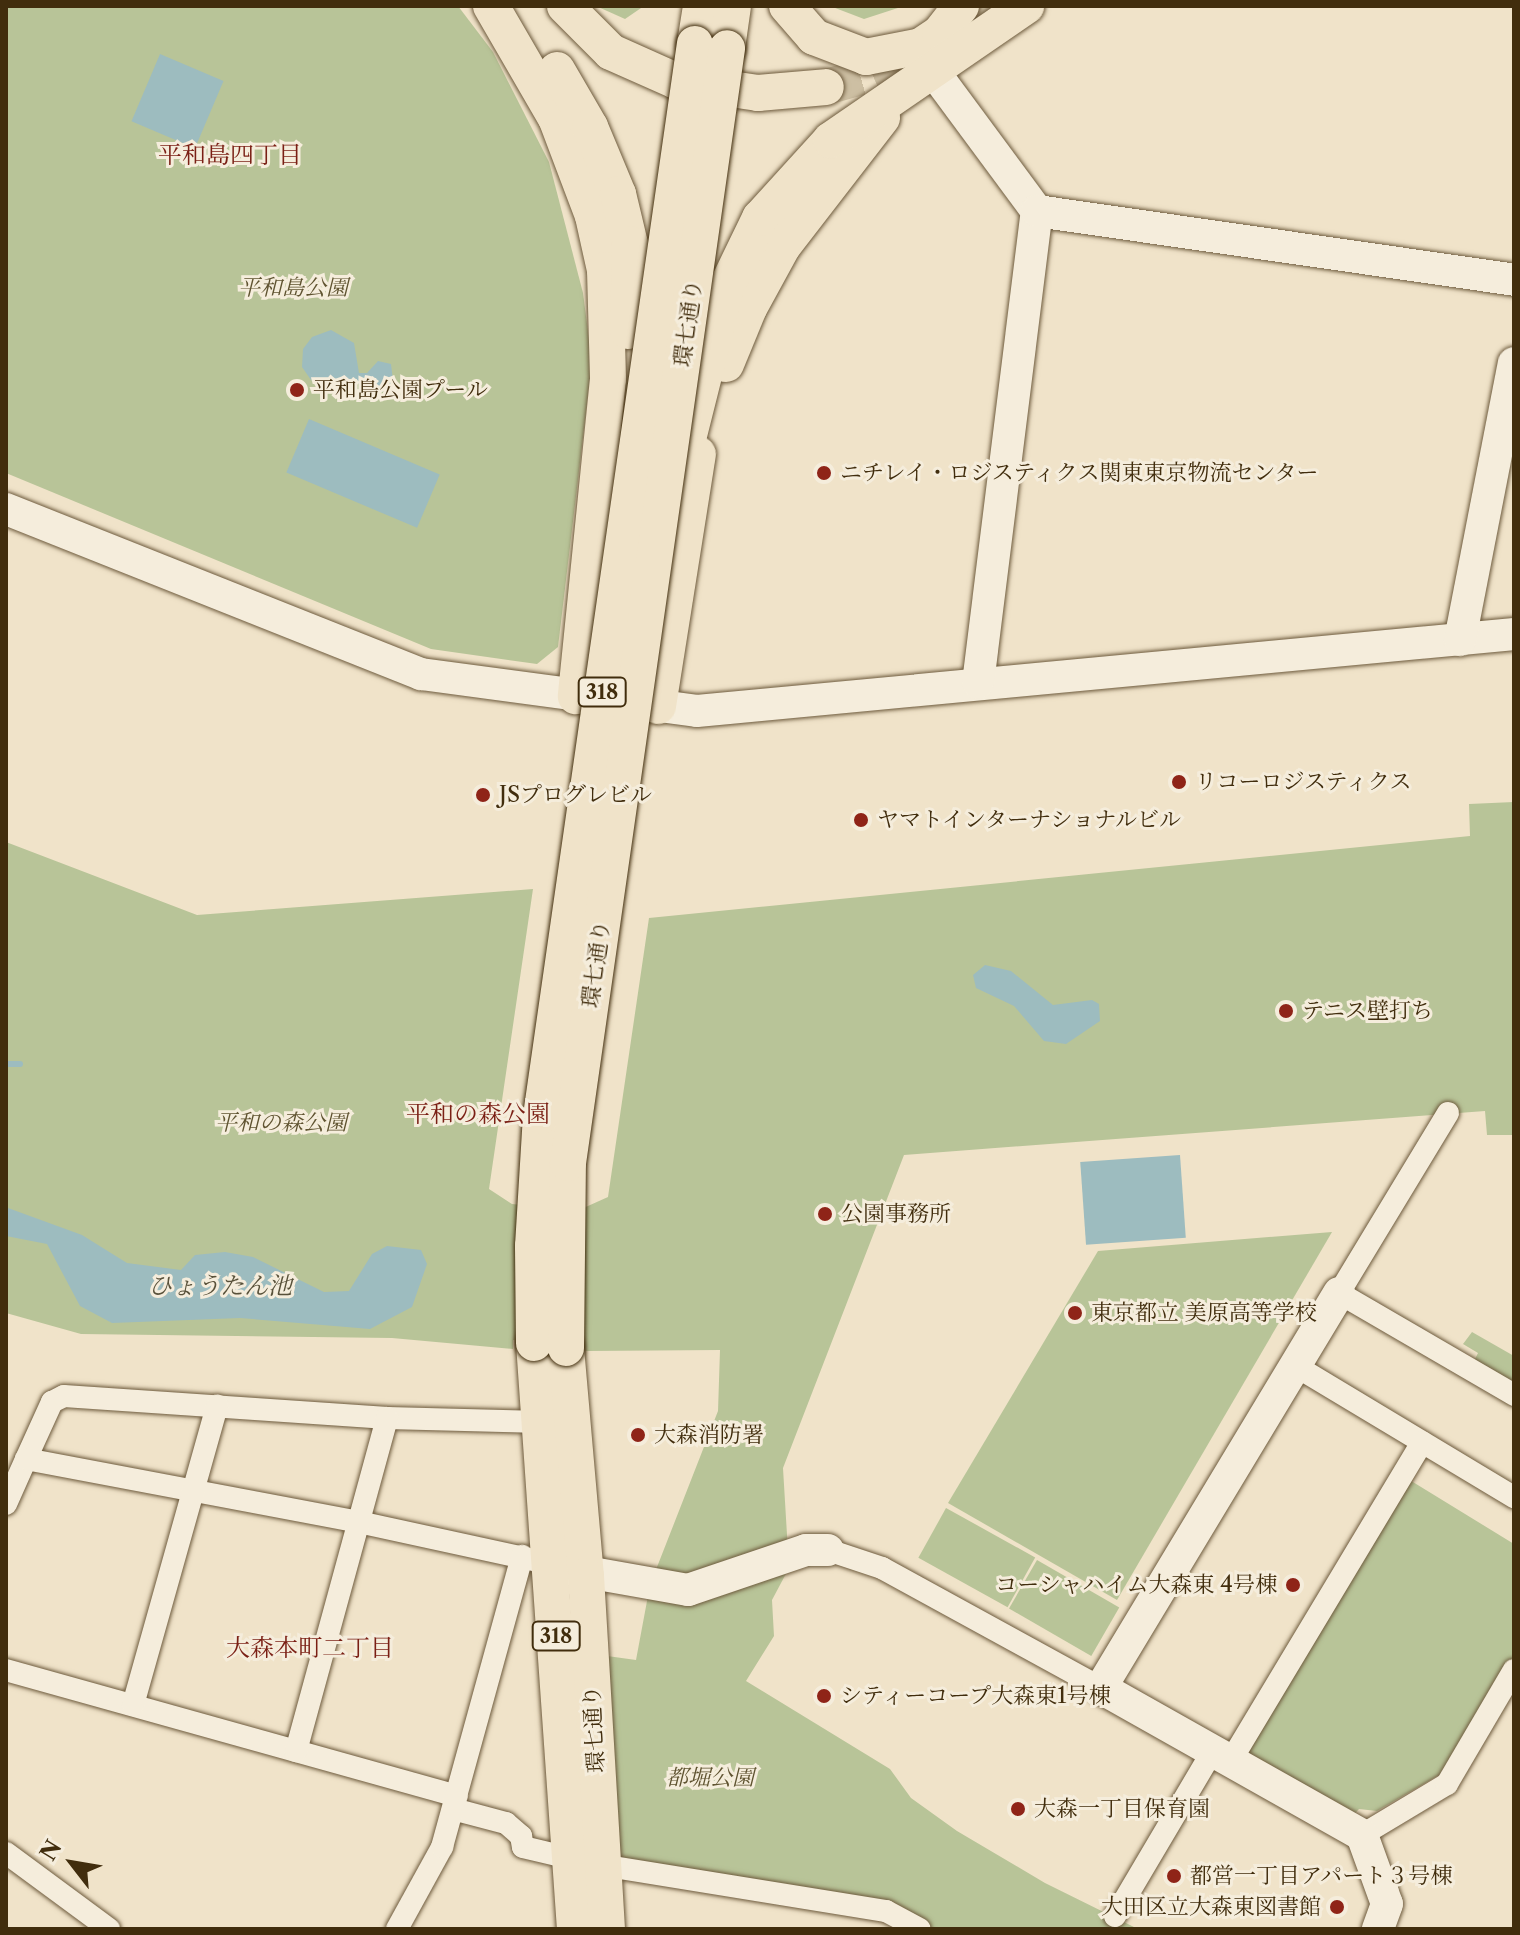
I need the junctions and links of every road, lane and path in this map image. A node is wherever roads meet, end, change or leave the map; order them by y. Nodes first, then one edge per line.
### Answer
1 (491, 6) edge
2 (507, 6) edge
3 (565, 6) edge
4 (701, 6) edge
5 (733, 6) edge
6 (787, 6) edge
7 (961, 6) edge
8 (1026, 6) edge
9 (711, 46) junction
10 (934, 72) junction
11 (826, 87) tunnel mouth
12 (897, 97) junction
13 (1037, 211) junction
14 (1514, 280) edge
15 (1514, 363) edge
16 (6, 509) edge
17 (636, 571) junction
18 (1514, 634) edge
19 (1460, 640) junction
20 (978, 683) junction
21 (576, 696) junction
22 (658, 706) junction
23 (1448, 1113) dead end
24 (1339, 1293) junction
25 (550, 1345) junction
26 (1294, 1365) junction
27 (1514, 1395) edge
28 (217, 1406) junction
29 (387, 1418) junction
30 (542, 1422) junction
31 (1422, 1442) junction
32 (26, 1459) junction
33 (193, 1490) junction
34 (1514, 1497) edge
35 (6, 1504) edge
36 (359, 1522) junction
37 (828, 1550) joint
38 (537, 1560) junction
39 (586, 1576) junction
40 (6, 1670) edge
41 (1514, 1670) edge
42 (1101, 1688) junction
43 (133, 1705) junction
44 (296, 1751) junction
45 (1221, 1757) junction
46 (455, 1803) junction
47 (1362, 1835) junction
48 (6, 1853) edge
49 (585, 1861) junction
50 (1115, 1916) dead end
51 (912, 1927) edge
52 (1384, 1927) edge
53 (109, 1929) edge
54 (397, 1929) edge
55 (575, 1929) edge
56 (607, 1929) edge

1 - 21 main road
2 - 17 main road, bridge
3 - 11 main road
4 - 9 main road, 環七通り / 318
5 - 9 main road, 環七通り / 318
6 - 7 main road
8 - 10 main road
9 - 17 main road, 環七通り / 318, bridge
10 - 12 main road
10 - 13 street
12 - 17 main road, bridge
12 - 22 main road
13 - 14 street
13 - 20 street
15 - 19 street
16 - 21 street
17 - 25 main road, 環七通り / 318, bridge
18 - 19 street
19 - 20 street
20 - 22 street
21 - 22 street
23 - 24 street
24 - 26 street
24 - 27 street
25 - 30 main road, 環七通り / 318
25 - 39 main road, 環七通り / 318
26 - 31 street
26 - 42 street
28 - 29 street
28 - 32 street
28 - 33 street
29 - 30 street
29 - 36 street
30 - 38 main road, 環七通り / 318
31 - 34 street
31 - 45 street
32 - 33 street
32 - 35 street
33 - 36 street
33 - 43 street
36 - 38 street
36 - 44 street
37 - 39 street
37 - 42 street
38 - 39 street
38 - 46 street
38 - 49 main road, 環七通り / 318
39 - 49 main road, 環七通り / 318
40 - 43 street
41 - 47 street
42 - 45 street
43 - 44 street
44 - 46 street
45 - 47 street
45 - 50 street
46 - 49 street
46 - 54 street
47 - 52 street
48 - 53 street
49 - 51 street
49 - 55 main road, 環七通り / 318
49 - 56 main road, 環七通り / 318

